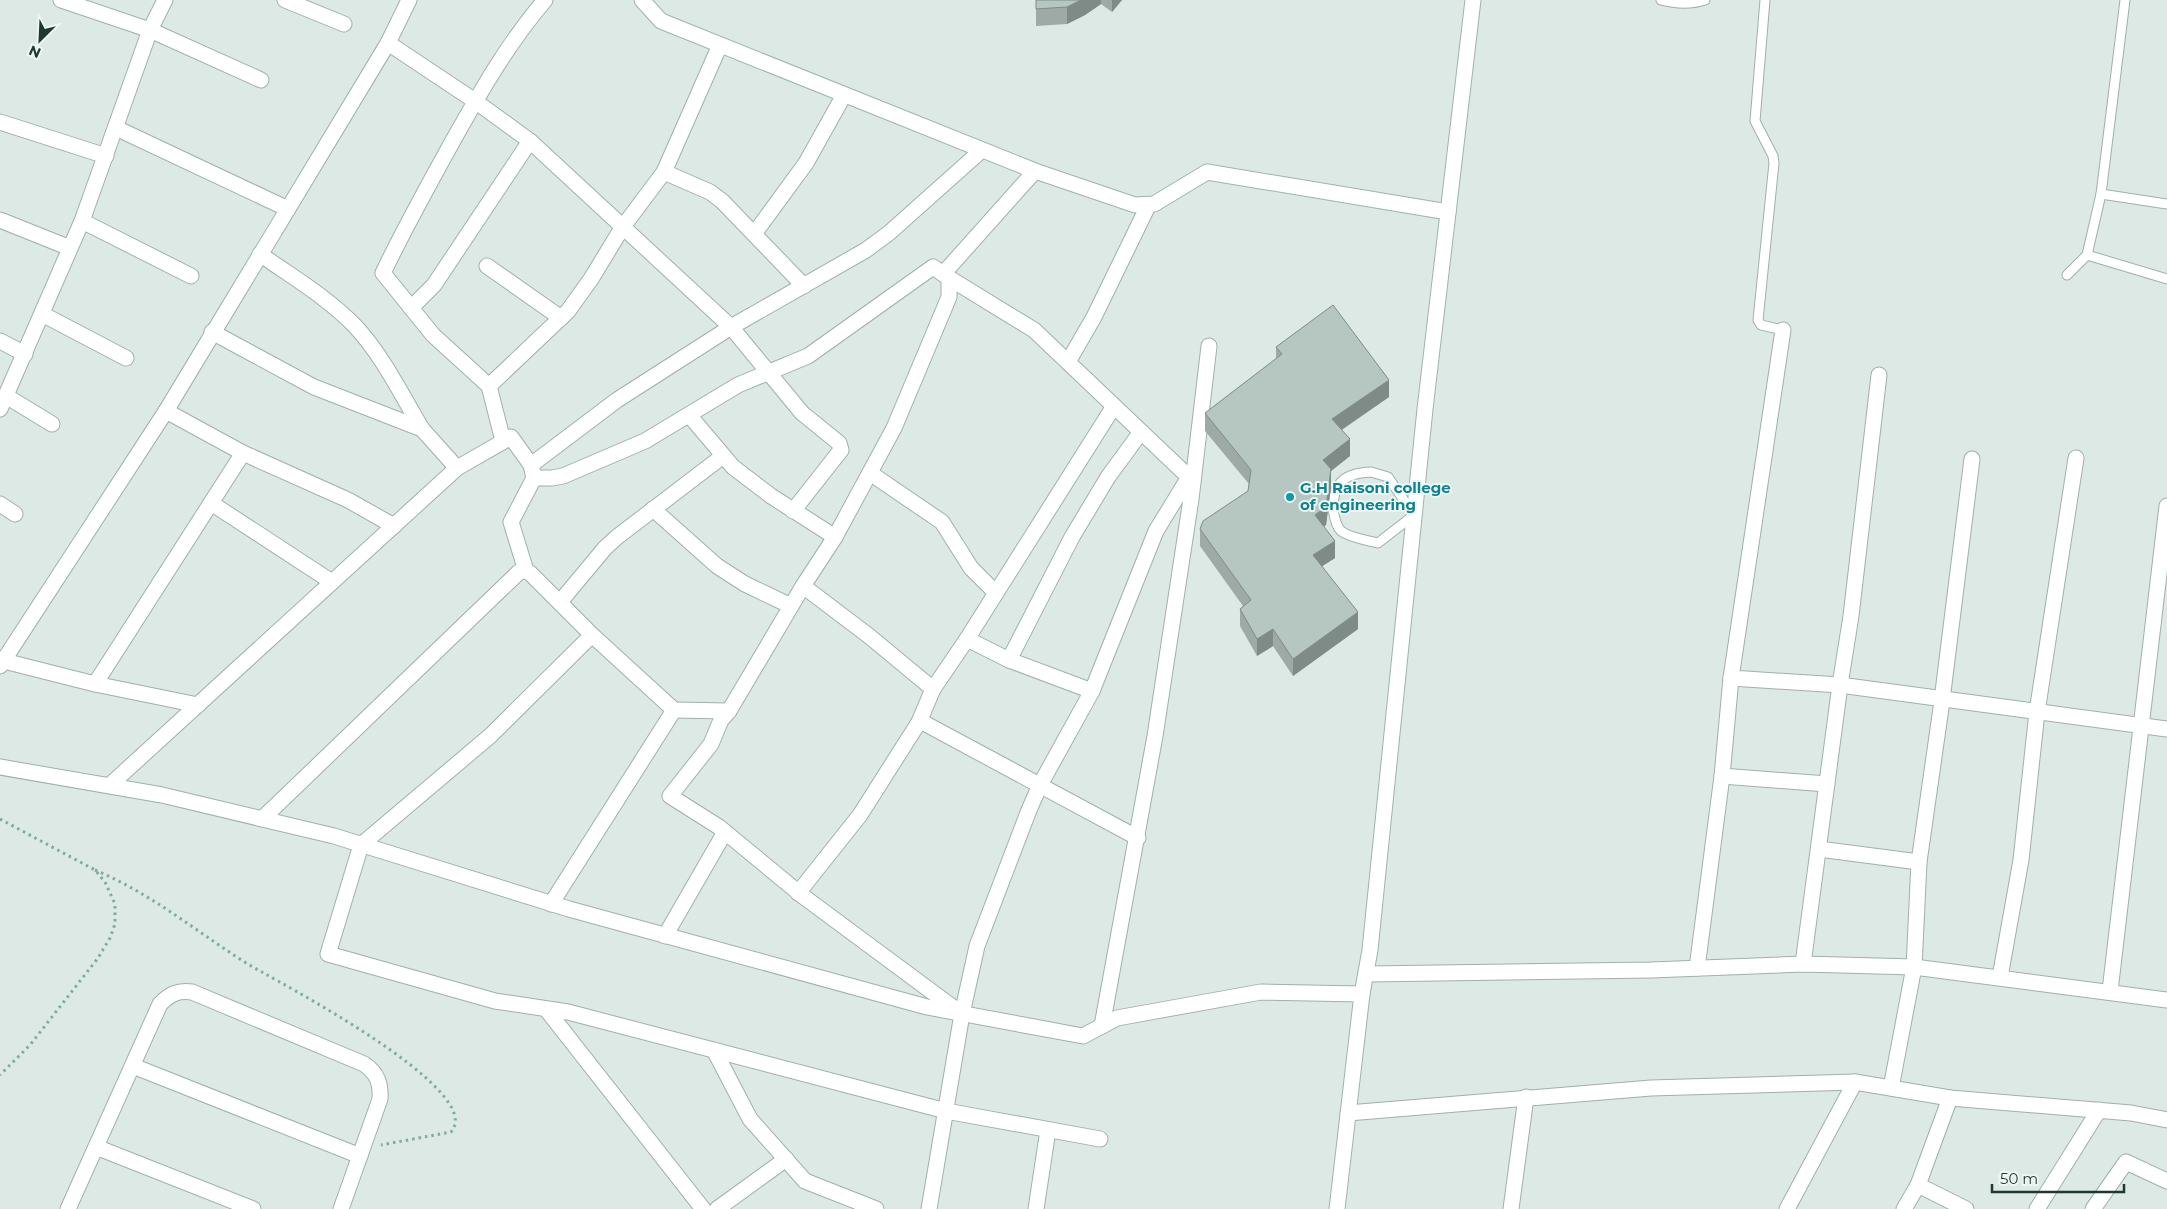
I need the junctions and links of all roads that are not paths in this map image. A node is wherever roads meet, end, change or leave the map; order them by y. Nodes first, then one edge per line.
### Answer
1 (61, 0) edge
2 (165, 0) edge
3 (285, 0) edge
4 (409, 0) edge
5 (545, 0) edge
6 (642, 0) edge
7 (1473, 0) edge
8 (1661, 0) edge
9 (1705, 0) edge
10 (1764, 0) edge
11 (2125, 0) edge
12 (344, 24) dead end
13 (150, 30) junction
14 (388, 44) junction
15 (720, 45) junction
16 (261, 80) dead end
17 (844, 96) junction
18 (475, 101) junction
19 (0, 122) edge
20 (116, 128) junction
21 (530, 141) junction
22 (982, 150) junction
23 (106, 156) junction
24 (1035, 171) junction
25 (664, 172) junction
26 (2101, 194) junction
27 (2167, 204) edge
28 (1148, 206) junction
29 (288, 209) junction
30 (1448, 212) junction
31 (0, 220) edge
32 (82, 221) junction
33 (622, 228) junction
34 (754, 234) junction
35 (70, 248) junction
36 (260, 254) junction
37 (2087, 255) junction
38 (487, 266) dead end
39 (2067, 275) dead end
40 (191, 276) dead end
41 (946, 276) junction
42 (2167, 279) edge
43 (804, 286) junction
44 (411, 308) junction
45 (42, 314) junction
46 (561, 318) junction
47 (730, 328) junction
48 (1783, 330) joint
49 (212, 332) junction
50 (0, 341) edge
51 (1209, 346) dead end
52 (25, 354) junction
53 (126, 358) dead end
54 (1068, 362) junction
55 (769, 372) junction
56 (1879, 375) dead end
57 (489, 386) junction
58 (3, 402) edge
59 (1114, 406) junction
60 (166, 411) junction
61 (689, 415) junction
62 (52, 424) dead end
63 (422, 429) junction
64 (1142, 432) junction
65 (503, 441) junction
66 (242, 453) junction
67 (723, 456) junction
68 (2076, 458) dead end
69 (1972, 459) dead end
70 (457, 468) junction
71 (532, 472) junction
72 (870, 472) junction
73 (1191, 479) junction
74 (211, 503) junction
75 (0, 504) edge
76 (2167, 506) edge
77 (652, 509) junction
78 (793, 511) junction
79 (16, 514) dead end
80 (1414, 515) junction
81 (394, 526) junction
82 (835, 537) junction
83 (526, 571) junction
84 (332, 582) junction
85 (803, 586) junction
86 (996, 593) junction
87 (560, 602) junction
88 (791, 606) junction
89 (592, 635) junction
90 (966, 639) junction
91 (1009, 660) junction
92 (2, 663) edge
93 (1731, 678) junction
94 (95, 684) junction
95 (1840, 685) junction
96 (933, 689) junction
97 (1092, 691) junction
98 (1942, 699) junction
99 (198, 705) junction
100 (674, 710) junction
101 (729, 711) junction
102 (2038, 712) junction
103 (918, 722) junction
104 (2142, 726) junction
105 (2167, 729) edge
106 (0, 767) edge
107 (1722, 776) junction
108 (1827, 784) junction
109 (110, 785) junction
110 (1040, 785) junction
111 (262, 819) junction
112 (725, 832) junction
113 (1138, 838) junction
114 (361, 845) junction
115 (1818, 848) junction
116 (1919, 862) junction
117 (798, 893) junction
118 (551, 904) junction
119 (665, 936) junction
120 (1803, 964) junction
121 (1914, 967) junction
122 (1697, 968) junction
123 (1367, 974) junction
124 (2000, 977) junction
125 (2110, 991) junction
126 (1362, 994) junction
127 (2167, 1000) edge
128 (546, 1008) junction
129 (962, 1014) junction
130 (1102, 1026) junction
131 (714, 1050) junction
132 (133, 1066) junction
133 (1855, 1082) junction
134 (1891, 1088) junction
135 (1526, 1097) junction
136 (1950, 1098) junction
137 (2099, 1110) junction
138 (946, 1111) junction
139 (1348, 1113) junction
140 (2167, 1120) edge
141 (1048, 1130) junction
142 (1100, 1139) dead end
143 (96, 1147) junction
144 (361, 1152) junction
145 (786, 1159) junction
146 (2167, 1181) edge
147 (1918, 1185) junction
148 (68, 1209) edge
149 (253, 1209) edge
150 (341, 1209) edge
151 (703, 1209) edge
152 (717, 1209) edge
153 (876, 1209) edge
154 (930, 1209) edge
155 (1036, 1209) edge
156 (1337, 1209) edge
157 (1511, 1209) edge
158 (1787, 1209) edge
159 (1904, 1209) edge
160 (1966, 1209) edge
161 (2037, 1209) edge
162 (2093, 1209) edge

1 - 13 street
2 - 13 street
3 - 12 street
4 - 14 street
5 - 18 street
6 - 15 street
7 - 30 street
8 - 9 lane
10 - 48 lane
11 - 26 lane
13 - 16 street
13 - 20 street
14 - 18 street
14 - 29 street
15 - 17 street
15 - 25 street
17 - 22 street
17 - 34 street
18 - 21 street
18 - 44 street
19 - 23 street
20 - 23 street
20 - 29 street
21 - 33 street
21 - 44 street
22 - 24 street
22 - 43 street
23 - 32 street
24 - 28 street
24 - 41 street
25 - 33 street
25 - 34 street
26 - 27 lane
26 - 37 lane
28 - 30 street
28 - 54 street
29 - 36 street
30 - 80 street
31 - 35 street
32 - 35 street
32 - 40 street
33 - 46 street
33 - 47 street
34 - 43 street
35 - 45 street
36 - 49 street
36 - 63 street
37 - 39 lane
37 - 42 lane
38 - 46 street
41 - 54 street
41 - 55 street
41 - 72 street
43 - 47 street
44 - 57 street
45 - 52 street
45 - 53 street
46 - 57 street
47 - 55 street
47 - 71 street
48 - 93 street
49 - 60 street
49 - 63 street
50 - 52 street
51 - 73 street
52 - 58 street
54 - 59 street
55 - 61 street
55 - 78 street
56 - 95 street
57 - 65 street
58 - 62 street
59 - 64 street
59 - 86 street
60 - 66 street
60 - 92 street
61 - 67 street
61 - 71 street
63 - 70 street
64 - 73 street
64 - 91 street
65 - 70 street
65 - 71 street
66 - 74 street
66 - 81 street
67 - 77 street
67 - 78 street
68 - 102 street
69 - 98 street
70 - 81 street
71 - 83 street
72 - 82 street
72 - 86 street
73 - 97 street
73 - 113 street
74 - 84 street
74 - 94 street
75 - 79 street
76 - 104 street
77 - 87 street
77 - 88 street
78 - 82 street
80 - 80 lane
80 - 123 street
81 - 84 street
82 - 85 street
83 - 87 street
83 - 111 street
84 - 99 street
85 - 88 street
85 - 96 street
86 - 90 street
87 - 89 street
88 - 101 street
89 - 100 street
89 - 114 street
90 - 91 street
90 - 96 street
91 - 97 street
92 - 94 street
93 - 95 street
93 - 107 street
94 - 99 street
95 - 98 street
95 - 108 street
96 - 103 street
97 - 110 street
98 - 102 street
98 - 116 street
99 - 109 street
100 - 101 street
100 - 118 street
101 - 112 street
102 - 104 street
102 - 124 street
103 - 110 street
103 - 117 street
104 - 105 street
104 - 125 street
106 - 109 street
107 - 108 street
107 - 122 street
108 - 115 street
109 - 111 street
110 - 113 street
110 - 129 street
111 - 114 street
112 - 117 street
112 - 119 street
113 - 130 street
114 - 118 street
114 - 128 street
115 - 116 street
115 - 120 street
116 - 121 street
117 - 129 street
118 - 119 street
119 - 129 street
120 - 121 street
120 - 122 street
121 - 124 street
121 - 134 street
122 - 123 street
123 - 126 street
124 - 125 street
125 - 127 street
126 - 130 street
126 - 139 street
128 - 131 street
128 - 151 street
129 - 130 street
129 - 138 street
131 - 138 street
131 - 145 street
132 - 143 street
132 - 144 street
132 - 144 street
133 - 134 street
133 - 135 street
133 - 158 street
134 - 136 street
135 - 139 street
135 - 157 street
136 - 137 street
136 - 147 street
137 - 140 street
137 - 161 street
138 - 141 street
138 - 154 street
139 - 156 street
141 - 142 street
141 - 155 street
143 - 148 street
143 - 149 street
144 - 150 street
145 - 152 street
145 - 153 street
146 - 162 street
147 - 159 street
147 - 160 street

